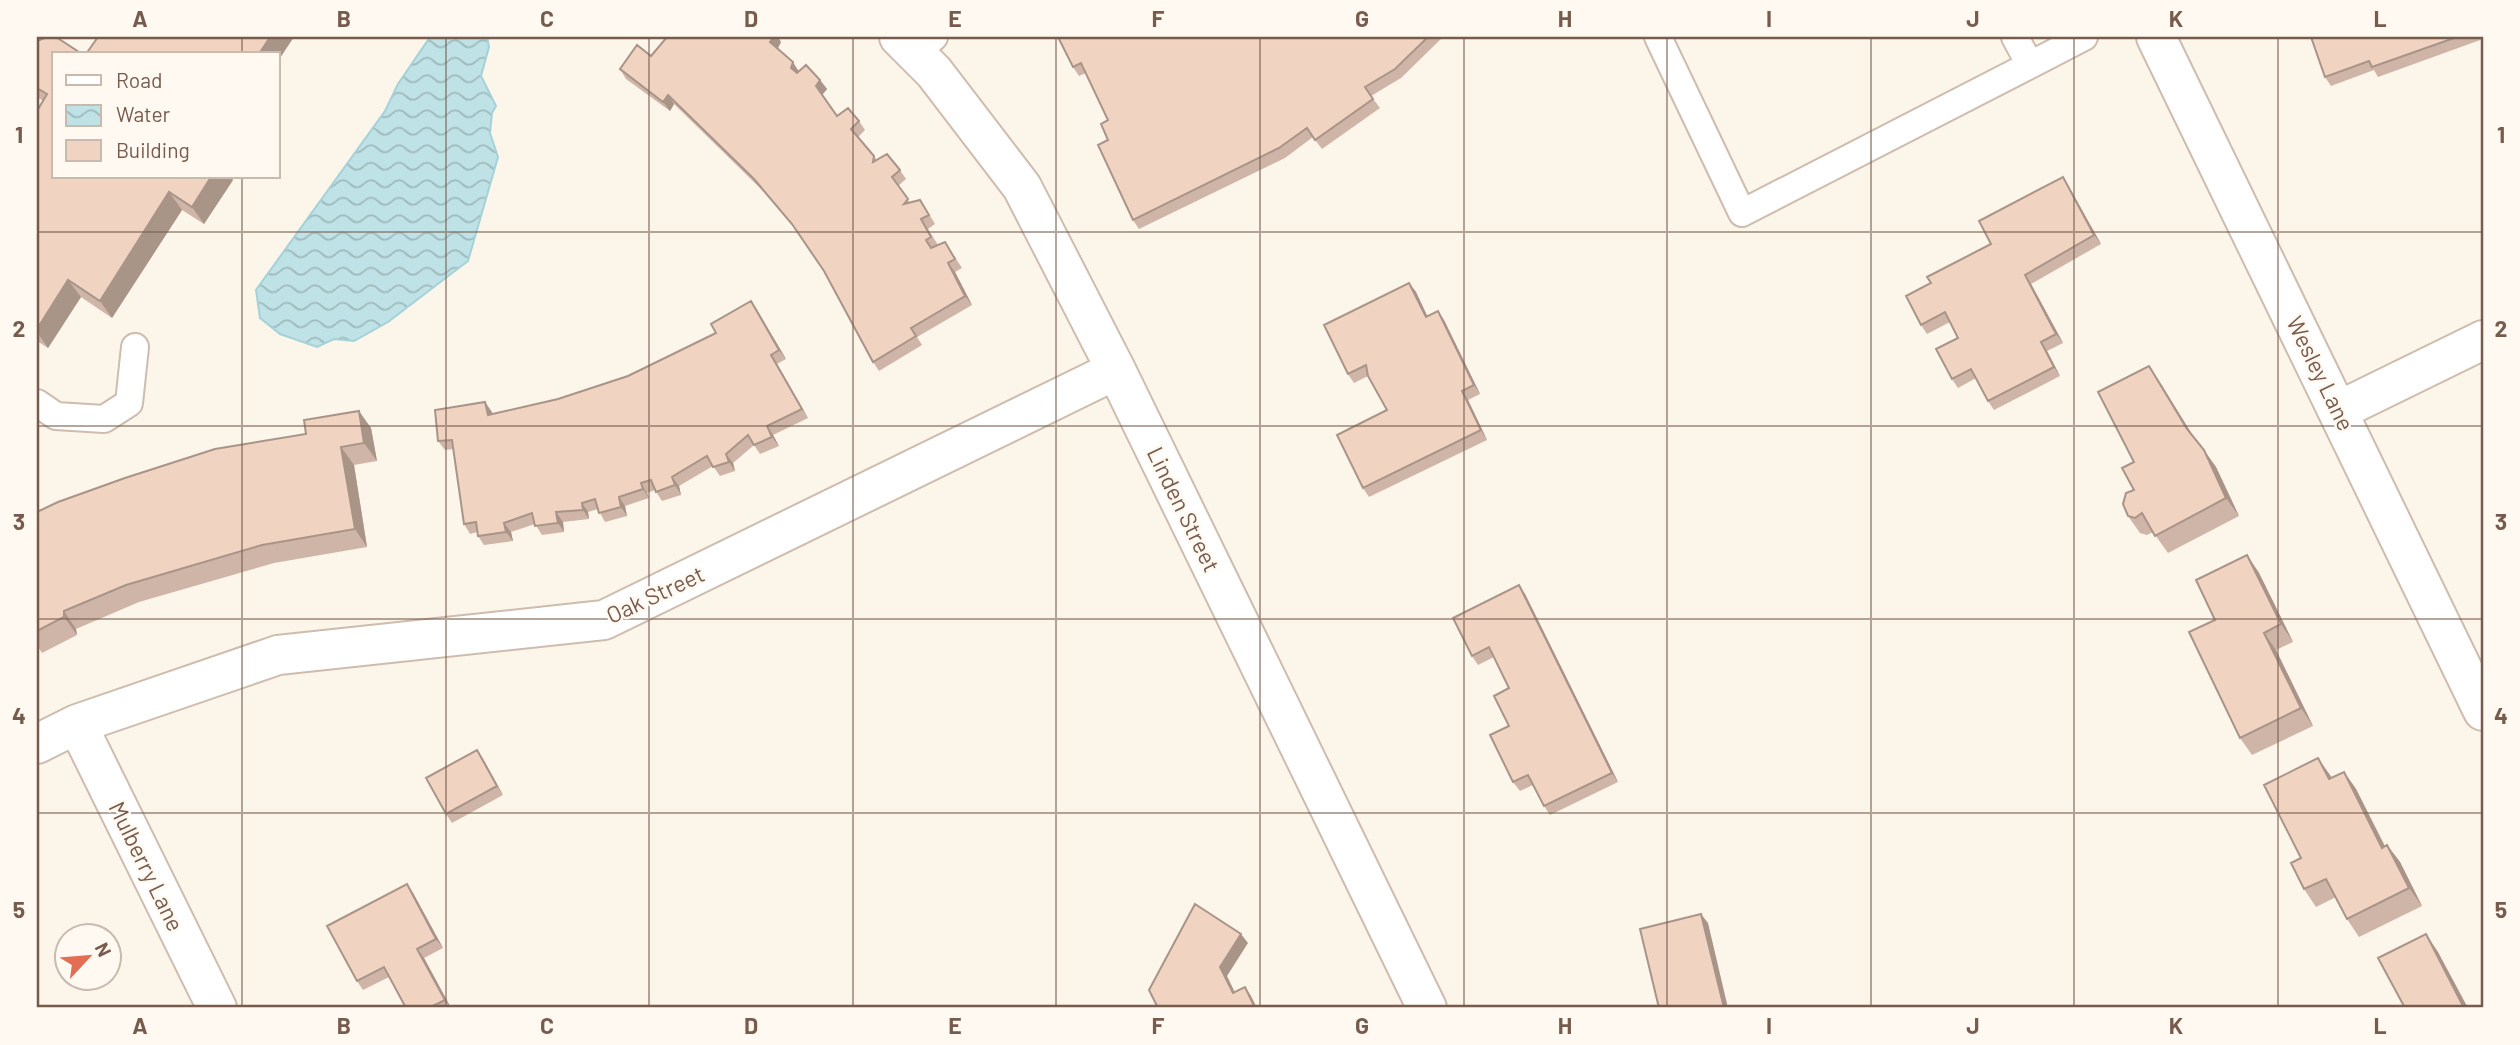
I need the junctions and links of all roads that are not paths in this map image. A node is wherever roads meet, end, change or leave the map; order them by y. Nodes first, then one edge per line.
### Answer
1 (1658, 37) edge
2 (2015, 37) edge
3 (2084, 37) edge
4 (2156, 37) edge
5 (916, 42) edge
6 (2030, 65) junction
7 (2483, 340) edge
8 (135, 347) dead end
9 (1116, 370) junction
10 (37, 403) edge
11 (2340, 410) junction
12 (2483, 710) edge
13 (78, 724) junction
14 (37, 744) edge
15 (217, 1008) edge
16 (1427, 1008) edge

1 - 6 lane
2 - 6 lane
3 - 6 lane
4 - 11 street, Wesley Lane
5 - 9 street, Linden Street
7 - 11 street
8 - 10 lane
9 - 13 street, Oak Street
9 - 16 street, Linden Street
11 - 12 street, Wesley Lane
13 - 14 street, Oak Street
13 - 15 street, Mulberry Lane

